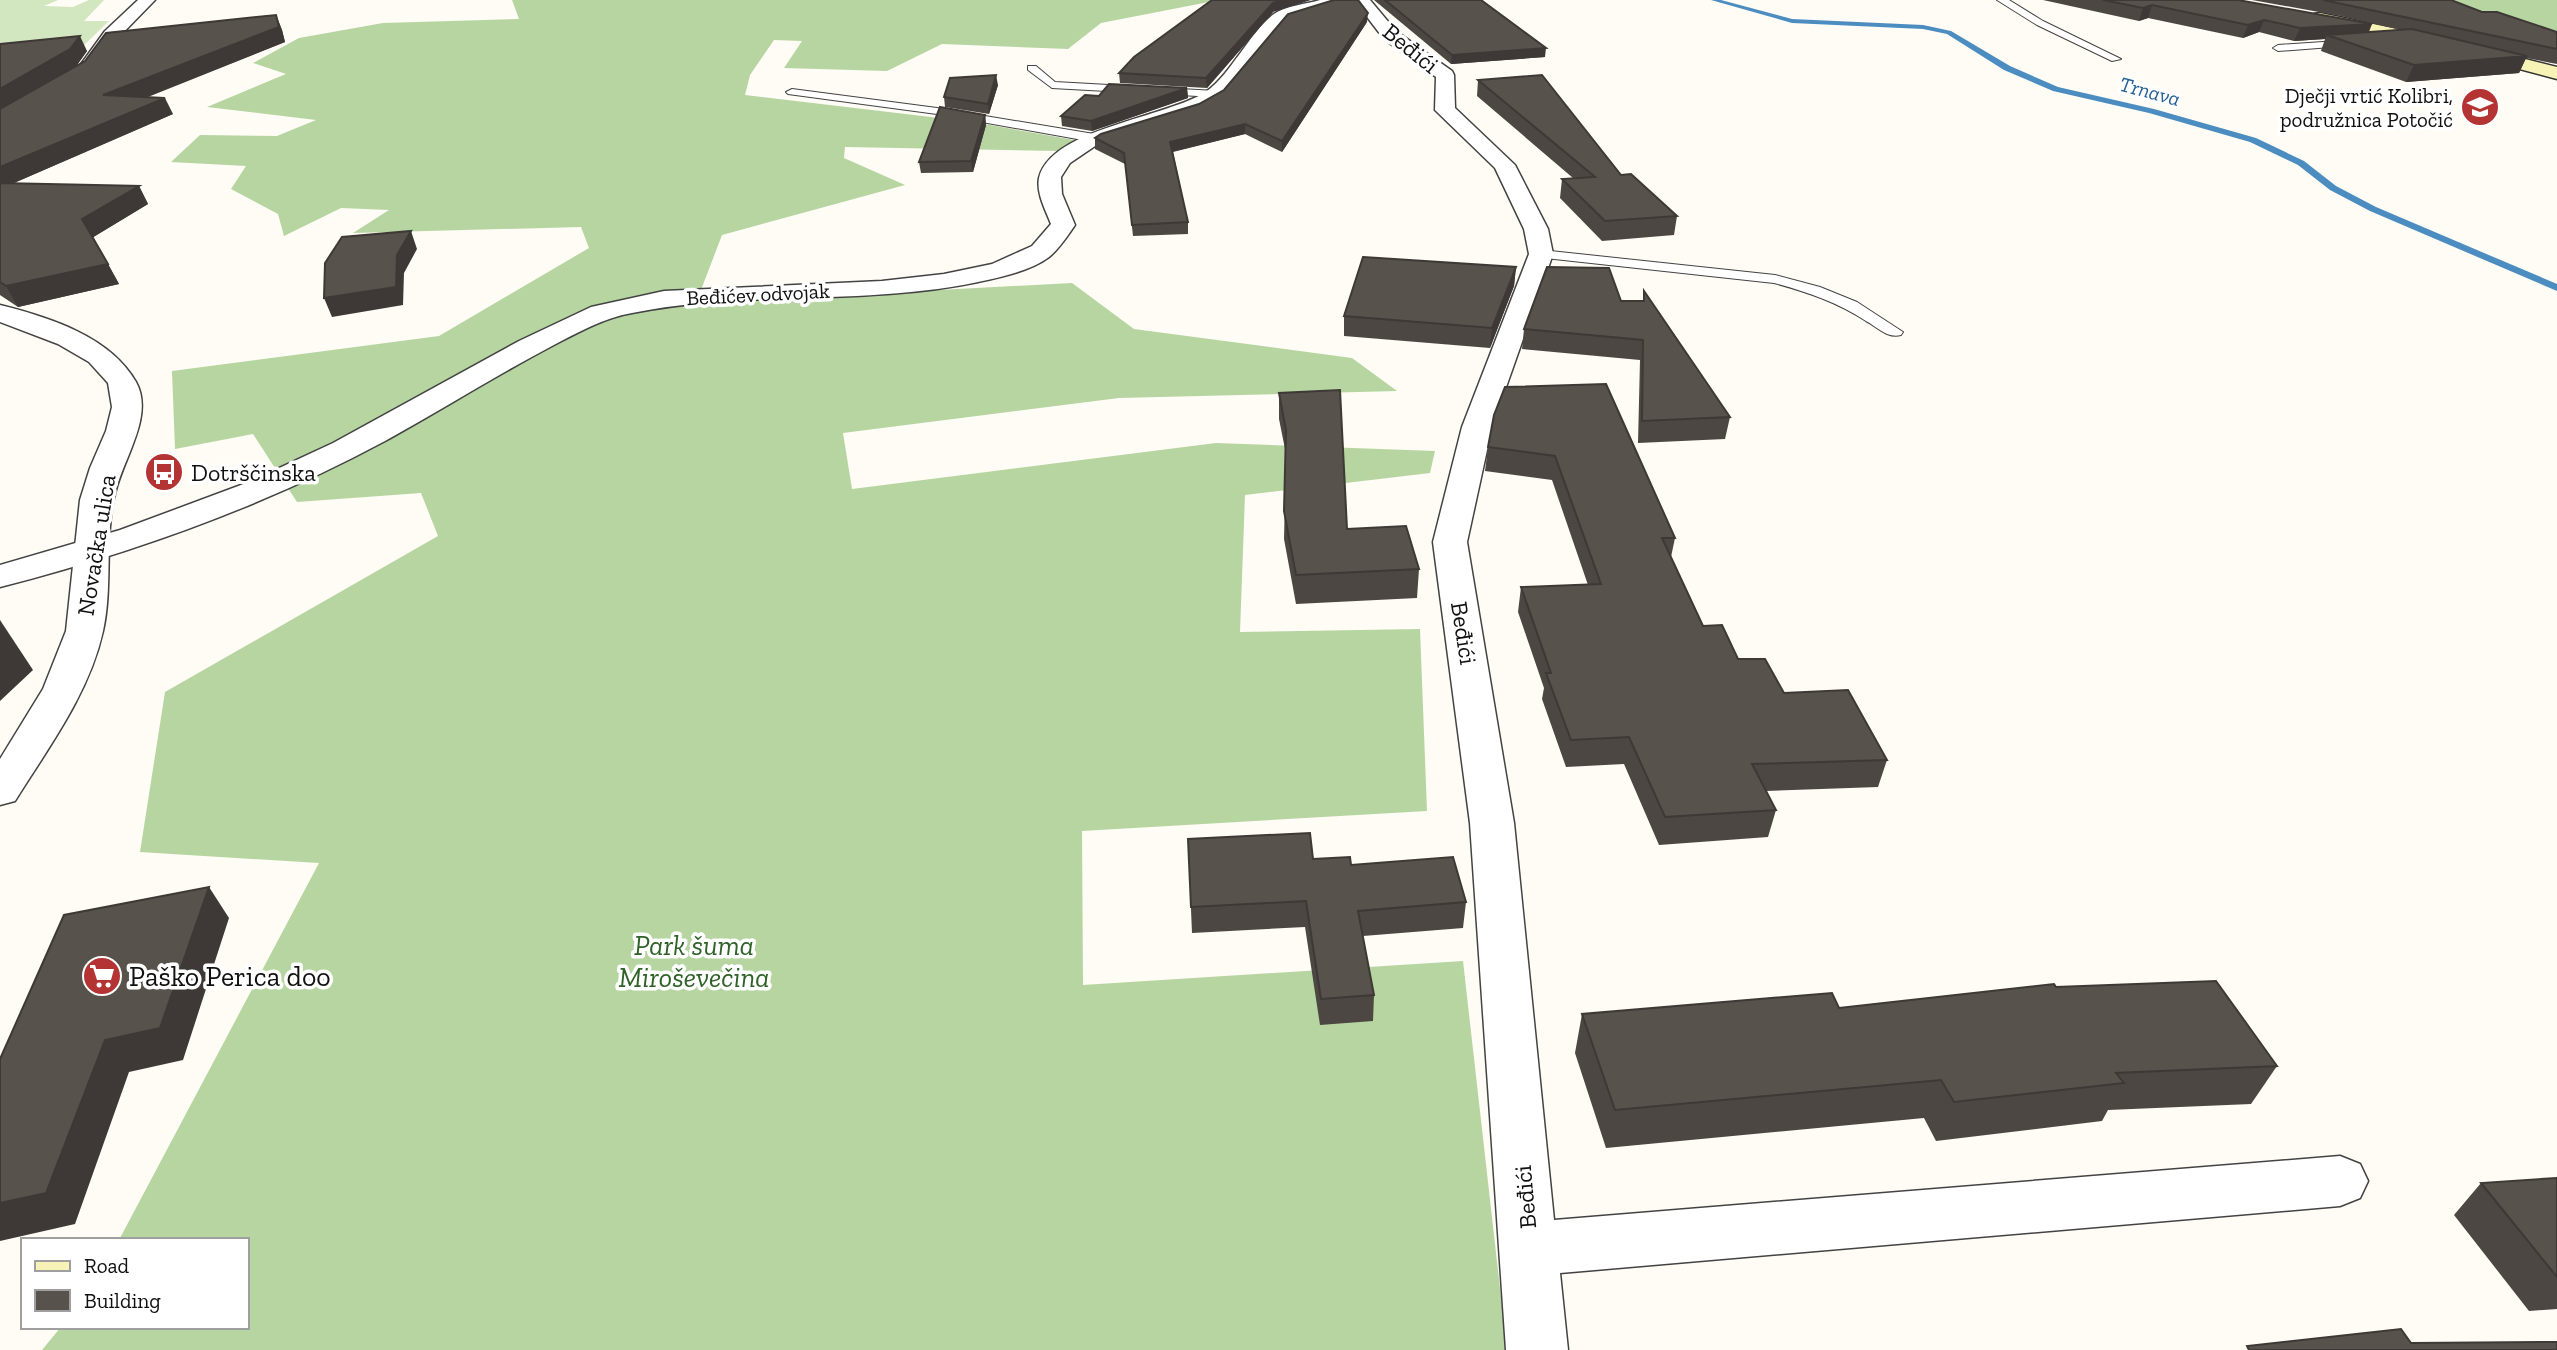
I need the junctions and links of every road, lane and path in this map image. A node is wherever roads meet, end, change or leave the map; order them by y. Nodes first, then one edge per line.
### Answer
1 (147, 0) edge
2 (1337, 0) edge
3 (1362, 0) edge
4 (2002, 0) edge
5 (2303, 16) edge
6 (2419, 39) junction
7 (2372, 42) edge
8 (2358, 43) edge
9 (2278, 48) dead end
10 (2116, 59) dead end
11 (1032, 68) dead end
12 (2557, 73) edge
13 (792, 92) dead end
14 (1216, 94) junction
15 (0, 123) edge
16 (1094, 138) junction
17 (1541, 254) junction
18 (0, 313) edge
19 (1895, 332) dead end
20 (90, 552) junction
21 (0, 576) edge
22 (0, 792) edge
23 (2340, 1181) dead end
24 (1530, 1249) junction
25 (1537, 1350) edge

1 - 15 street
2 - 14 street, Beđićev odvojak
3 - 17 street, Beđići
4 - 10 lane
5 - 6 main road
6 - 7 lane
6 - 12 main road
8 - 9 lane
11 - 14 lane
13 - 16 lane
14 - 16 street, Beđićev odvojak
16 - 20 street, Beđićev odvojak
17 - 19 lane
17 - 24 street, Beđići
18 - 20 street, Novačka ulica
20 - 21 street, Beđićev odvojak
20 - 22 street, Novačka ulica
23 - 24 street
24 - 25 street, Beđići

